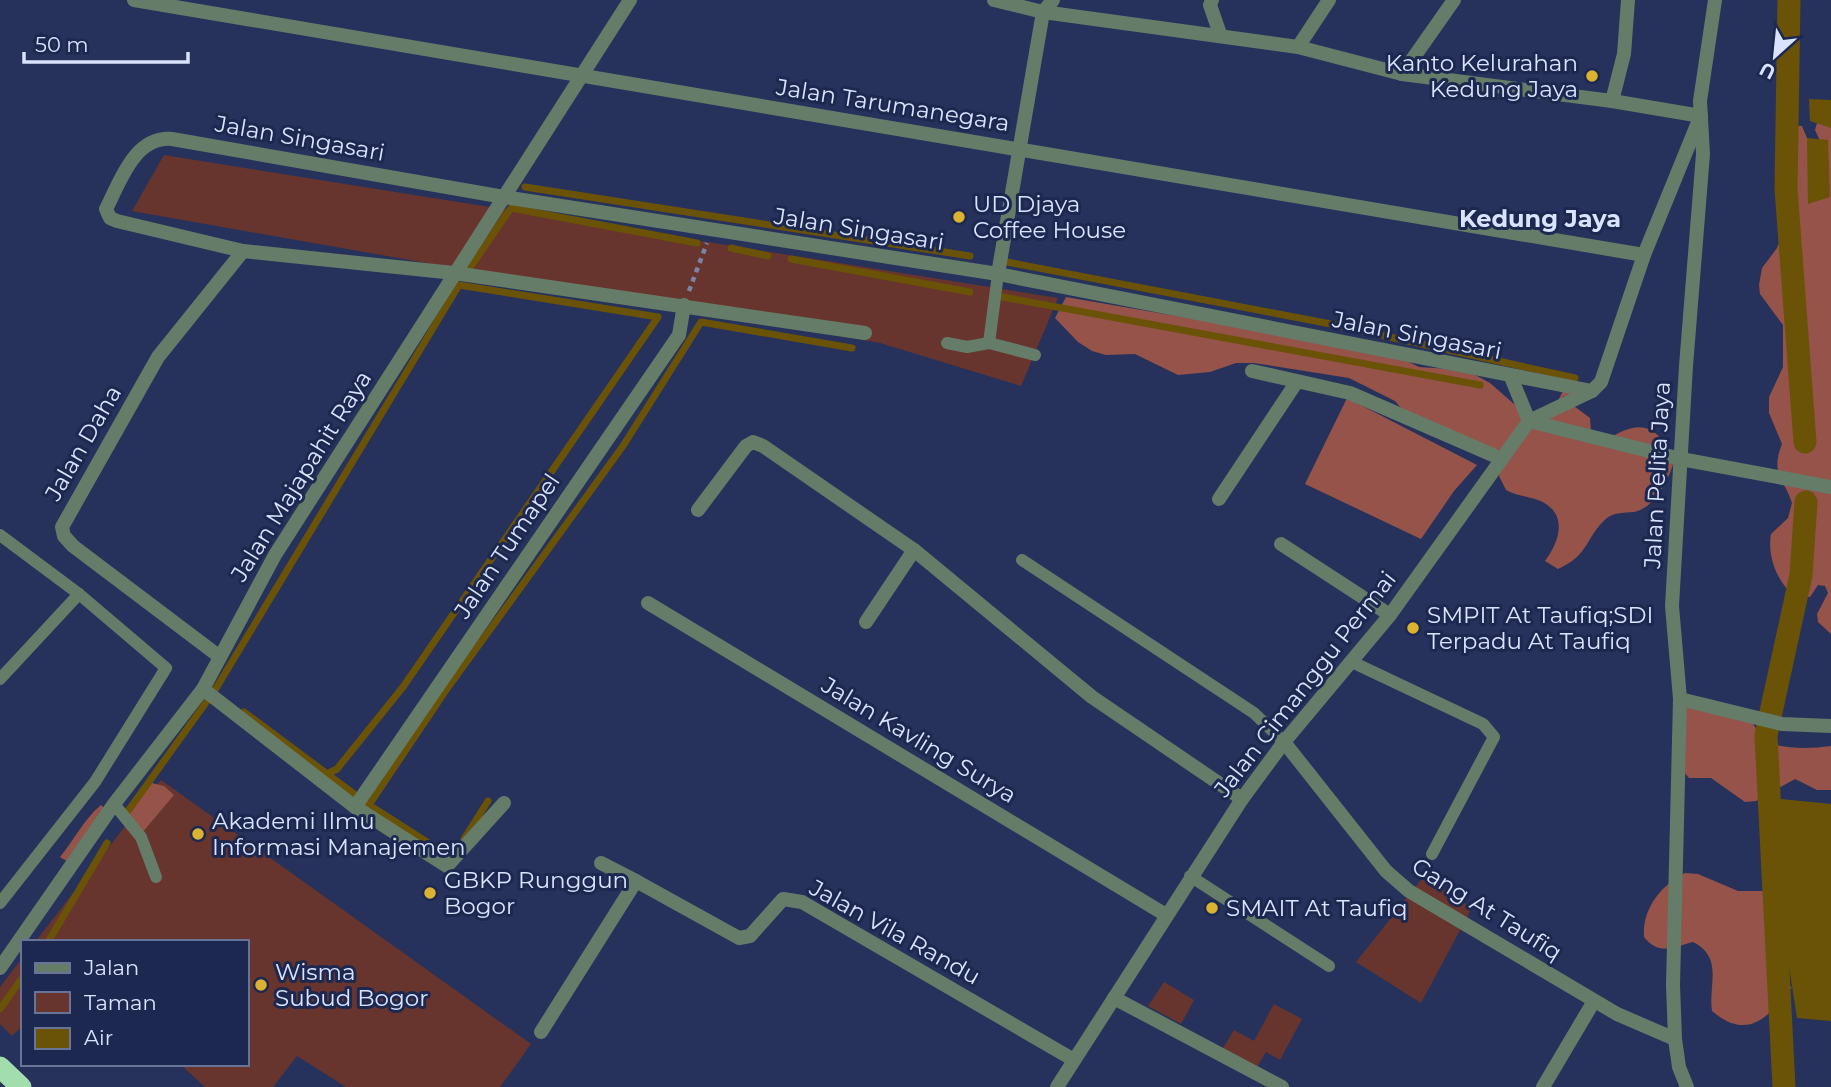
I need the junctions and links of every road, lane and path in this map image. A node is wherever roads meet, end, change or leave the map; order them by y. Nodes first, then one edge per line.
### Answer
1 (135, 0) edge
2 (629, 0) edge
3 (994, 0) edge
4 (1329, 0) edge
5 (1454, 0) edge
6 (1629, 0) edge
7 (1715, 0) edge
8 (1208, 2) edge
9 (1048, 6) edge
10 (1220, 34) junction
11 (1298, 47) junction
12 (1402, 74) junction
13 (582, 77) junction
14 (1612, 100) junction
15 (1701, 116) junction
16 (1019, 149) junction
17 (504, 197) junction
18 (713, 228) junction
19 (243, 251) junction
20 (1644, 255) junction
21 (454, 273) junction
22 (998, 274) junction
23 (684, 304) junction
24 (865, 333) dead end
25 (947, 343) dead end
26 (989, 343) junction
27 (1035, 355) dead end
28 (1252, 372) dead end
29 (1511, 378) junction
30 (1296, 383) junction
31 (1592, 391) junction
32 (1529, 421) junction
33 (1502, 459) junction
34 (1681, 459) junction
35 (1831, 487) edge
36 (1219, 499) dead end
37 (698, 510) dead end
38 (0, 535) edge
39 (1281, 544) dead end
40 (915, 550) junction
41 (1022, 560) dead end
42 (79, 594) junction
43 (649, 603) dead end
44 (1390, 615) junction
45 (866, 622) dead end
46 (220, 657) junction
47 (1352, 662) junction
48 (0, 679) edge
49 (210, 693) junction
50 (1680, 699) junction
51 (1831, 726) edge
52 (1284, 742) junction
53 (1242, 799) junction
54 (358, 802) junction
55 (504, 803) dead end
56 (114, 804) junction
57 (1432, 854) dead end
58 (601, 863) dead end
59 (1190, 876) junction
60 (156, 877) dead end
61 (636, 881) junction
62 (0, 903) edge
63 (1166, 915) junction
64 (1329, 966) dead end
65 (0, 968) edge
66 (1114, 998) junction
67 (1594, 1000) junction
68 (541, 1031) dead end
69 (1675, 1039) junction
70 (1074, 1060) junction
71 (0, 1067) edge
72 (0, 1077) edge
73 (10, 1087) edge
74 (21, 1087) edge
75 (1057, 1087) edge
76 (1282, 1087) edge
77 (1543, 1087) edge
78 (1686, 1087) edge

1 - 13 street, Jalan Tarumanegara
2 - 13 street, Jalan Majapahit Raya
3 - 9 street
4 - 11 street
5 - 12 street
6 - 14 street
7 - 15 street
8 - 10 street
9 - 10 street
9 - 16 street
10 - 11 street
11 - 12 street
12 - 14 street
13 - 16 street, Jalan Tarumanegara
13 - 17 street, Jalan Majapahit Raya
14 - 15 street
15 - 20 street
15 - 34 street, Jalan Pelita Jaya
16 - 20 street, Jalan Tarumanegara
16 - 22 street
17 - 18 street, Jalan Singasari
17 - 19 street, Jalan Singasari
17 - 21 street, Jalan Majapahit Raya
18 - 22 street, Jalan Singasari
18 - 23 path
19 - 21 street
19 - 46 street, Jalan Daha
20 - 31 street
21 - 23 street
21 - 46 street, Jalan Majapahit Raya
22 - 26 lane
22 - 29 street, Jalan Singasari
23 - 24 street
23 - 54 street, Jalan Tumapel
25 - 26 lane
26 - 27 lane
28 - 30 street
29 - 31 street, Jalan Singasari
29 - 32 street
30 - 33 street
30 - 36 street
31 - 32 street, Jalan Cimanggu Permai
32 - 33 street, Jalan Cimanggu Permai
32 - 34 street
33 - 44 street, Jalan Cimanggu Permai
34 - 35 street
34 - 50 street, Jalan Pelita Jaya
37 - 40 street
38 - 42 lane
39 - 44 street
40 - 45 street
40 - 53 street
41 - 52 lane
42 - 48 lane
42 - 62 lane
43 - 63 street, Jalan Kavling Surya
44 - 47 street, Jalan Cimanggu Permai
46 - 49 street, Jalan Majapahit Raya
47 - 52 street, Jalan Cimanggu Permai
47 - 57 lane
49 - 54 street
49 - 56 street, Jalan Majapahit Raya
50 - 51 street
50 - 69 street, Jalan Pelita Jaya
52 - 53 street, Jalan Cimanggu Permai
52 - 67 street, Gang At Taufiq
53 - 59 street, Jalan Cimanggu Permai
54 - 55 street
56 - 60 lane
56 - 65 street, Jalan Majapahit Raya
58 - 61 street
59 - 63 street, Jalan Cimanggu Permai
59 - 64 lane
61 - 68 street
61 - 70 street, Jalan Vila Randu
63 - 66 street, Jalan Cimanggu Permai
66 - 70 street, Jalan Cimanggu Permai
66 - 76 street
67 - 69 street, Gang At Taufiq
67 - 77 street
69 - 78 street, Jalan Pelita Jaya
70 - 75 street, Jalan Cimanggu Permai
71 - 74 highway
72 - 73 highway

